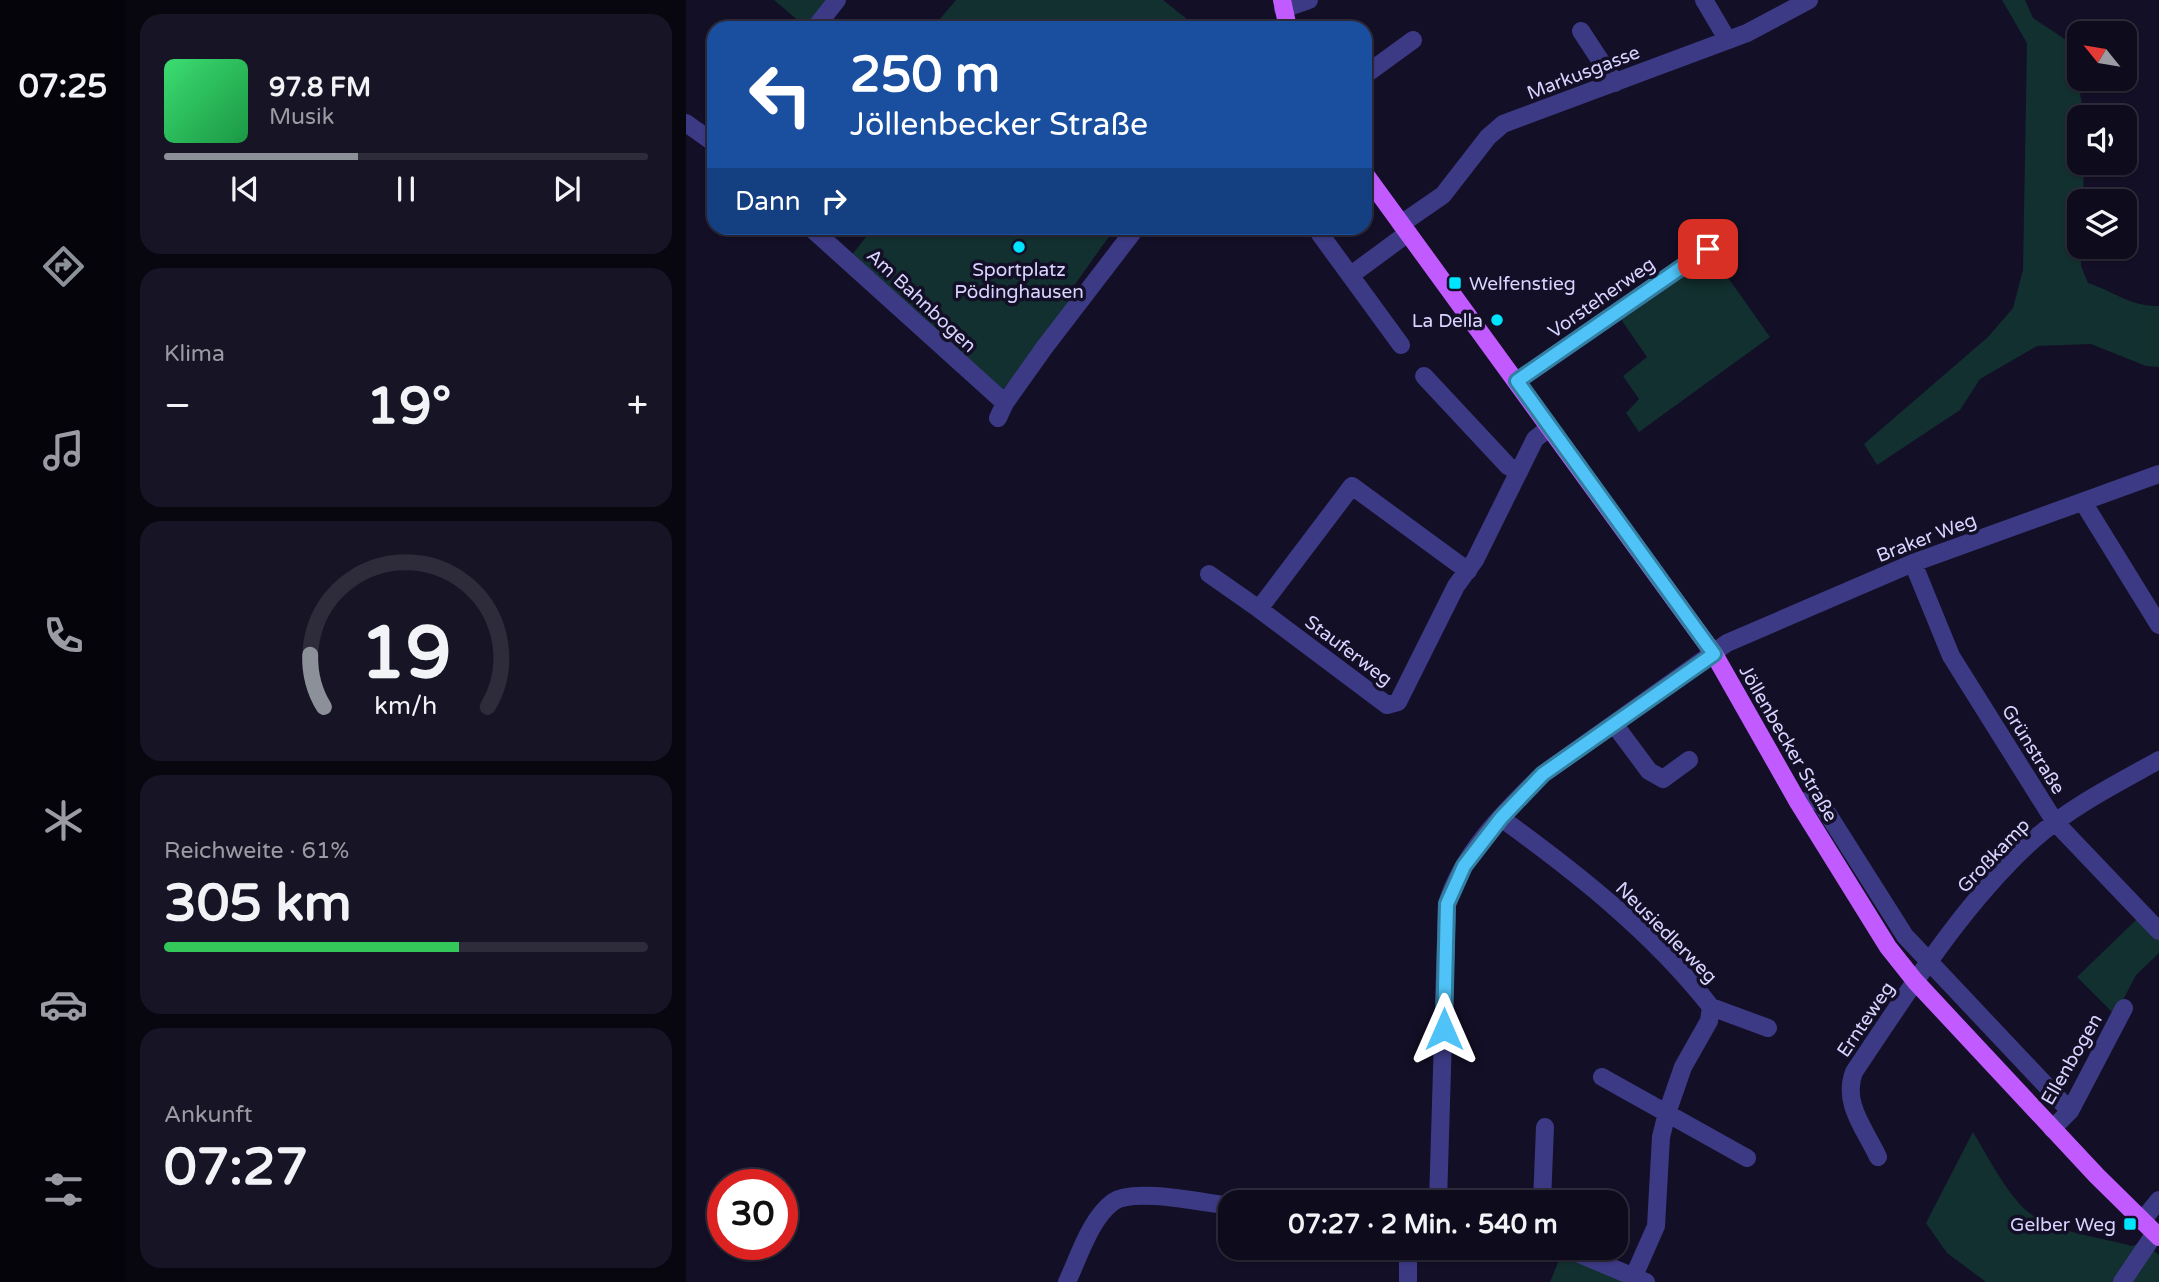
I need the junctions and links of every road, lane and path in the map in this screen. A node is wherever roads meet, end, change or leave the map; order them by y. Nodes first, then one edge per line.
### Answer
1 (836, 0) edge
2 (1309, 0) edge
3 (1703, 0) edge
4 (1809, 0) edge
5 (1282, 4) edge
6 (820, 21) edge
7 (1286, 21) edge
8 (1581, 31) dead end
9 (1727, 39) junction
10 (1413, 40) dead end
11 (1372, 70) edge
12 (1615, 83) junction
13 (686, 123) edge
14 (707, 138) edge
15 (1372, 184) edge
16 (1404, 229) junction
17 (818, 235) edge
18 (1131, 235) edge
19 (1321, 235) edge
20 (1708, 249) dead end
21 (1351, 275) junction
22 (1401, 345) dead end
23 (1424, 376) dead end
24 (1517, 381) junction
25 (1550, 427) junction
26 (1519, 472) junction
27 (2159, 474) edge
28 (2083, 502) junction
29 (1913, 563) junction
30 (1468, 571) junction
31 (1209, 574) dead end
32 (1259, 609) junction
33 (2159, 625) edge
34 (1714, 654) junction
35 (1614, 724) junction
36 (1689, 760) dead end
37 (2159, 760) edge
38 (1798, 802) junction
39 (1501, 818) junction
40 (2055, 822) junction
41 (2157, 935) edge
42 (1928, 964) junction
43 (1915, 981) junction
44 (1711, 1007) junction
45 (2124, 1008) dead end
46 (1768, 1028) dead end
47 (1602, 1077) dead end
48 (2070, 1111) junction
49 (1667, 1113) junction
50 (1545, 1127) dead end
51 (2052, 1129) junction
52 (1878, 1157) dead end
53 (1748, 1158) dead end
54 (1438, 1190) edge
55 (1542, 1190) edge
56 (2159, 1200) edge
57 (1218, 1205) edge
58 (2152, 1230) edge
59 (1408, 1260) edge
60 (1594, 1260) edge
61 (1640, 1279) edge
62 (1067, 1282) edge
63 (1408, 1282) edge
64 (2122, 1282) edge

1 - 6 street
2 - 5 street
3 - 9 street
4 - 9 street, Markusgasse
5 - 7 main road
8 - 12 street
9 - 12 street, Markusgasse
10 - 11 street
12 - 16 street, Markusgasse
13 - 14 street
15 - 16 main road, Jöllenbecker Straße
16 - 21 street
16 - 24 main road, Jöllenbecker Straße
17 - 18 street, Am Bahnbogen
19 - 21 street
20 - 24 street, Vorsteherweg
21 - 22 street
23 - 26 street
24 - 25 main road, Jöllenbecker Straße
25 - 26 street, Stauferweg
25 - 34 main road, Jöllenbecker Straße
26 - 30 street, Stauferweg
27 - 28 street, Braker Weg
28 - 29 street, Braker Weg
28 - 33 street
29 - 34 street, Braker Weg
29 - 40 street, Grünstraße
30 - 32 street
30 - 32 street, Stauferweg
31 - 32 street, Stauferweg
34 - 35 street, Braker Weg
34 - 38 main road, Jöllenbecker Straße
35 - 36 street
35 - 39 street, Braker Weg
37 - 40 street, Großkamp
38 - 42 street
38 - 43 main road, Jöllenbecker Straße
39 - 44 street, Neusiedlerweg
39 - 54 street, Braker Weg
40 - 41 street, Grünstraße
40 - 42 street, Großkamp
42 - 43 street, Großkamp
42 - 48 street
43 - 51 main road, Jöllenbecker Straße
43 - 52 street, Ernteweg
44 - 46 street
44 - 49 street, Neusiedlerweg
45 - 48 street, Ellenbogen
47 - 49 street
48 - 51 street, Ellenbogen
49 - 53 street
49 - 61 street, Neusiedlerweg
50 - 55 street
51 - 58 main road, Jöllenbecker Straße
56 - 58 street
57 - 62 street
58 - 64 street
59 - 63 street
60 - 61 street

